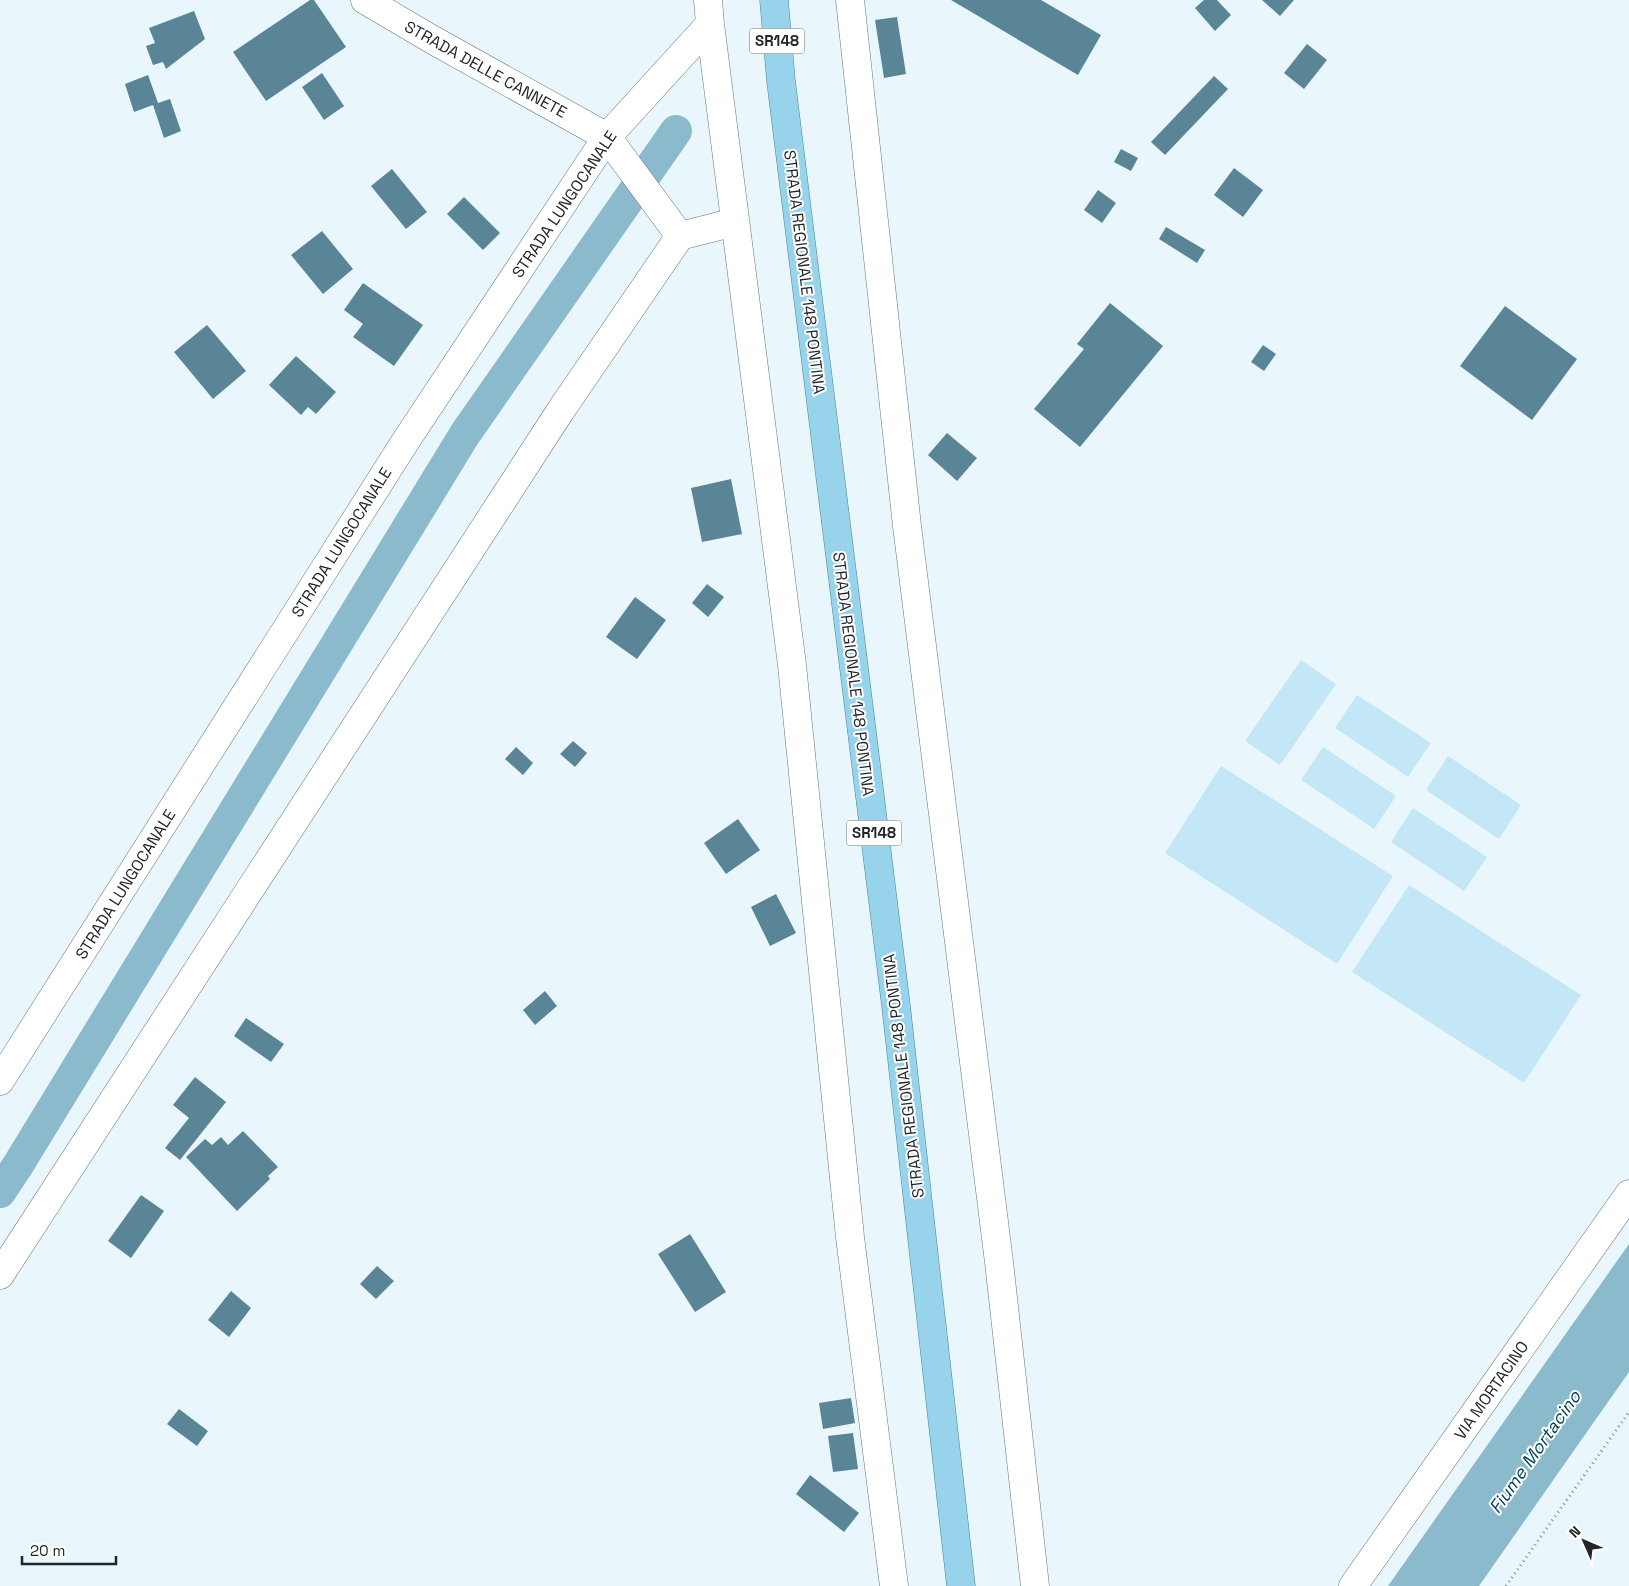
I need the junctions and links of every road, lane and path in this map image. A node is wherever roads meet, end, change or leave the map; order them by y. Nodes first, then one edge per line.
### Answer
1 (365, 0) edge
2 (762, 0) edge
3 (774, 0) edge
4 (850, 0) edge
5 (709, 12) edge
6 (781, 81) junction
7 (607, 137) junction
8 (735, 222) junction
9 (680, 236) junction
10 (0, 1081) edge
11 (1629, 1194) edge
12 (0, 1275) edge
13 (1629, 1412) edge
14 (894, 1586) edge
15 (961, 1586) edge
16 (1034, 1586) edge
17 (1353, 1586) edge
18 (1506, 1586) edge

1 - 7 street, STRADA DELLE CANNETE
2 - 6 main road
3 - 6 main road, STRADA REGIONALE 148 PONTINA / SR148
4 - 16 street
5 - 7 street, STRADA LUNGOCANALE
5 - 8 street
6 - 15 main road, STRADA REGIONALE 148 PONTINA / SR148
7 - 9 street
7 - 10 street, STRADA LUNGOCANALE
8 - 9 street
8 - 14 street
9 - 12 street
11 - 17 street, VIA MORTACINO
13 - 18 path

